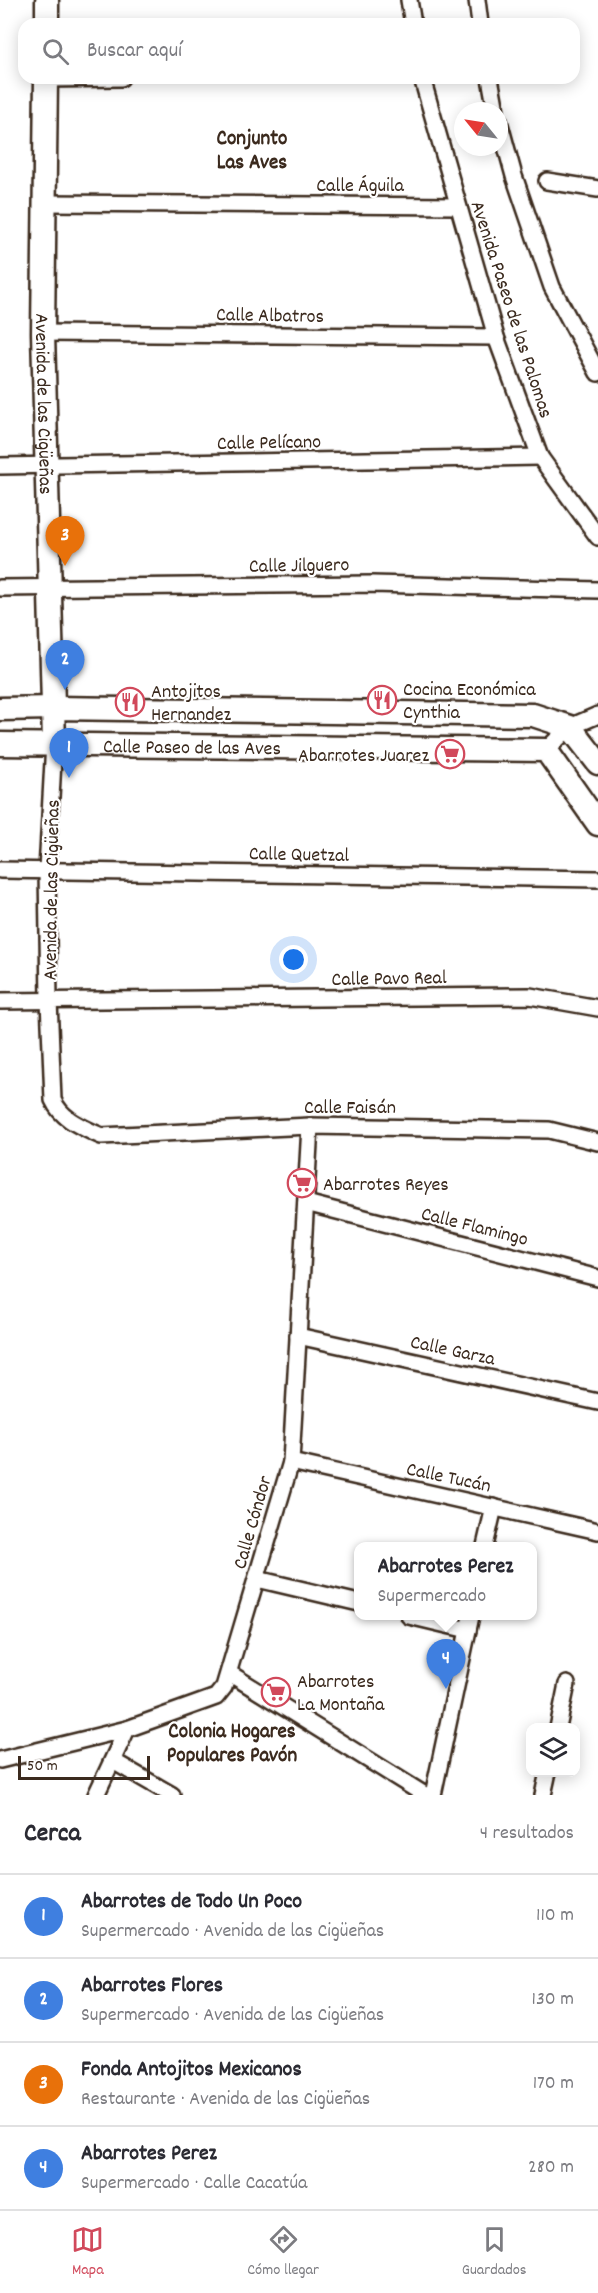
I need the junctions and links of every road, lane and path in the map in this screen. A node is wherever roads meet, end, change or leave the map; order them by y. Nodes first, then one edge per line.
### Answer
1 (47, 0) edge
2 (409, 0) edge
3 (477, 0) edge
4 (47, 18) edge
5 (412, 18) edge
6 (479, 18) edge
7 (46, 84) edge
8 (424, 84) edge
9 (491, 84) edge
10 (494, 102) edge
11 (508, 154) edge
12 (546, 181) dead end
13 (598, 189) edge
14 (45, 203) junction
15 (458, 206) junction
16 (43, 333) junction
17 (496, 337) junction
18 (598, 373) edge
19 (540, 457) junction
20 (0, 466) edge
21 (46, 466) junction
22 (598, 537) edge
23 (0, 588) edge
24 (49, 588) junction
25 (598, 590) edge
26 (54, 708) junction
27 (0, 709) edge
28 (598, 715) edge
29 (570, 727) junction
30 (54, 743) junction
31 (0, 744) edge
32 (546, 750) junction
33 (598, 763) edge
34 (598, 824) edge
35 (0, 870) edge
36 (47, 870) junction
37 (598, 879) edge
38 (49, 1000) junction
39 (0, 1001) edge
40 (598, 1008) edge
41 (310, 1126) junction
42 (101, 1136) joint
43 (598, 1142) edge
44 (306, 1203) junction
45 (598, 1278) edge
46 (298, 1336) junction
47 (598, 1402) edge
48 (291, 1462) junction
49 (494, 1507) junction
50 (598, 1531) edge
51 (486, 1542) edge
52 (257, 1579) junction
53 (354, 1603) edge
54 (443, 1620) edge
55 (469, 1623) edge
56 (229, 1673) junction
57 (567, 1684) dead end
58 (559, 1723) edge
59 (127, 1729) junction
60 (0, 1760) edge
61 (113, 1761) junction
62 (547, 1777) edge
63 (96, 1795) edge
64 (172, 1795) edge
65 (425, 1795) edge
66 (433, 1795) edge
67 (543, 1795) edge

1 - 4 street
2 - 5 street
3 - 6 street
7 - 14 street, Avenida de las Cigüeñas
8 - 15 street, Avenida Paseo de las Palomas
9 - 10 street
11 - 18 street
12 - 13 street
14 - 15 street, Calle Águila
14 - 16 street, Avenida de las Cigüeñas
15 - 17 street, Avenida Paseo de las Palomas
16 - 17 street, Calle Albatros
16 - 21 street, Avenida de las Cigüeñas
17 - 19 street, Avenida Paseo de las Palomas
19 - 21 street, Calle Pelícano
19 - 22 street, Avenida Paseo de las Palomas
20 - 21 street, Calle Pelícano
21 - 24 street, Avenida de las Cigüeñas
23 - 24 street, Calle Jilguero
24 - 25 street, Calle Jilguero
24 - 26 street, Avenida de las Cigüeñas
26 - 27 street, Calle Paseo de las Aves
26 - 29 street, Calle Paseo de las Aves
26 - 30 street, Avenida de las Cigüeñas
28 - 29 street
29 - 32 street
29 - 33 street
30 - 31 street, Calle Paseo de las Aves
30 - 32 street, Calle Paseo de las Aves
30 - 36 street, Avenida de las Cigüeñas
32 - 34 street
35 - 36 street, Calle Quetzal
36 - 37 street, Calle Quetzal
36 - 38 street, Avenida de las Cigüeñas
38 - 39 street, Calle Pavo Real
38 - 40 street, Calle Pavo Real
38 - 42 street, Avenida de las Cigüeñas
41 - 42 street, Calle Faisán
41 - 43 street, Calle Faisán
41 - 44 street, Calle Cóndor
44 - 45 street, Calle Flamingo
44 - 46 street, Calle Cóndor
46 - 47 street, Calle Garza
46 - 48 street, Calle Cóndor
48 - 49 street, Calle Tucán
48 - 52 street, Calle Cóndor
49 - 50 street, Calle Tucán
49 - 51 street
52 - 53 street
52 - 56 street, Calle Cóndor
54 - 55 street
55 - 66 street
56 - 59 street, Calle Cóndor
56 - 65 street
57 - 58 street
59 - 60 street, Calle Cóndor
59 - 61 street
61 - 63 street
61 - 64 street
62 - 67 street

